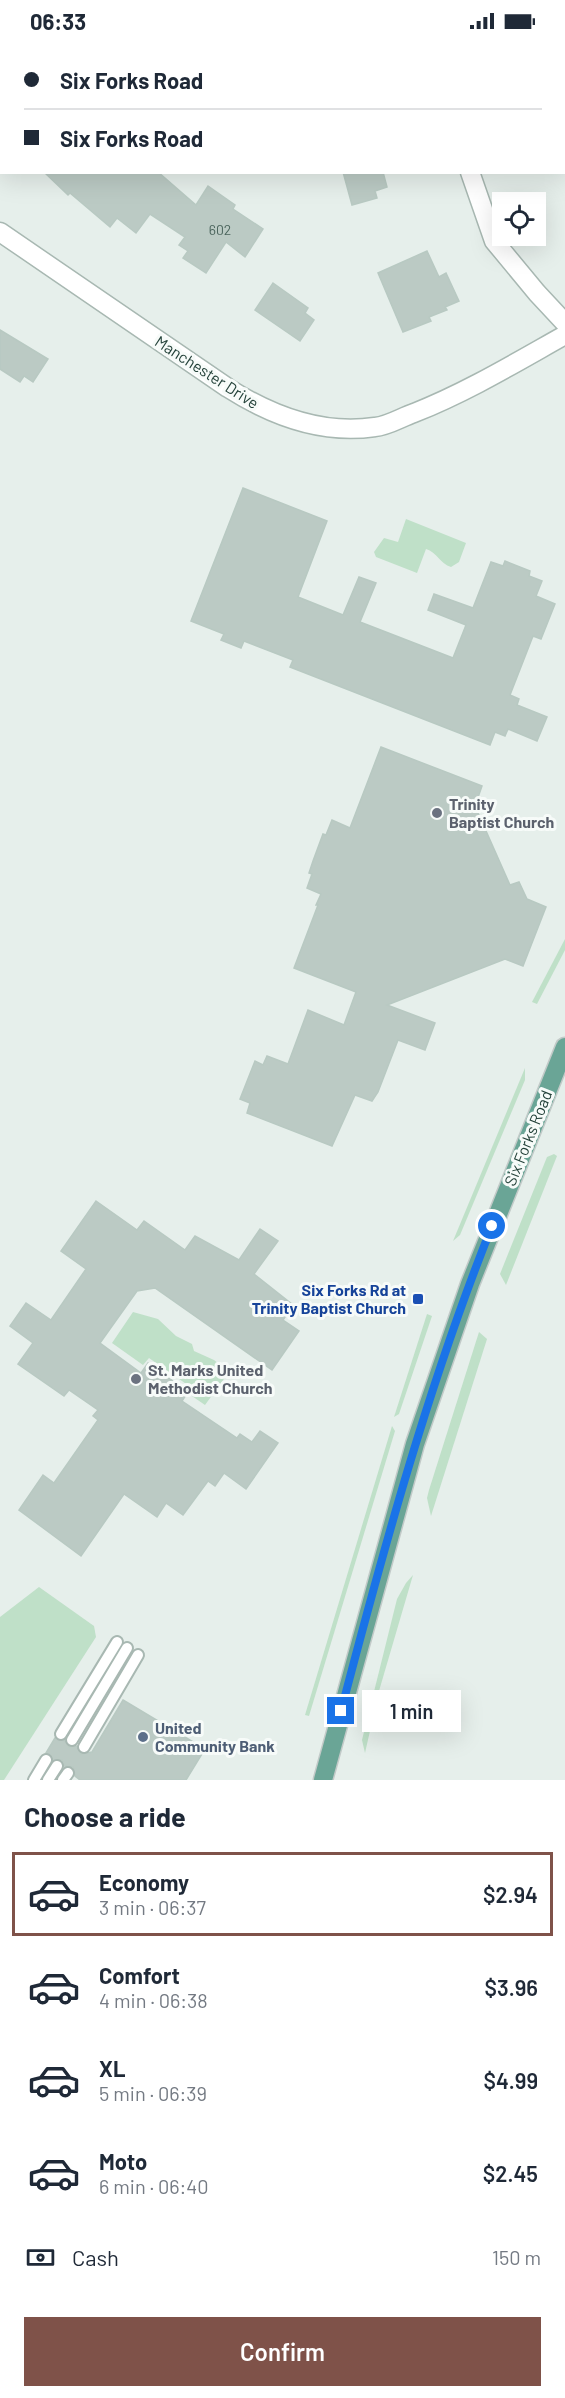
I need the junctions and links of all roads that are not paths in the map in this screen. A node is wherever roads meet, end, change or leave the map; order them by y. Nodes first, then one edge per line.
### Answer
1 (471, 174) edge
2 (0, 232) edge
3 (565, 323) edge
4 (565, 335) edge
5 (565, 1047) edge
6 (138, 1655) dead end
7 (61, 1734) dead end
8 (72, 1740) dead end
9 (84, 1748) dead end
10 (46, 1760) dead end
11 (57, 1766) dead end
12 (34, 1780) edge
13 (48, 1780) edge
14 (323, 1780) edge

1 - 3 street
2 - 4 street, Manchester Drive
5 - 14 main road, Six Forks Road
6 - 9 lane
7 - 8 lane
10 - 12 lane
11 - 13 lane

